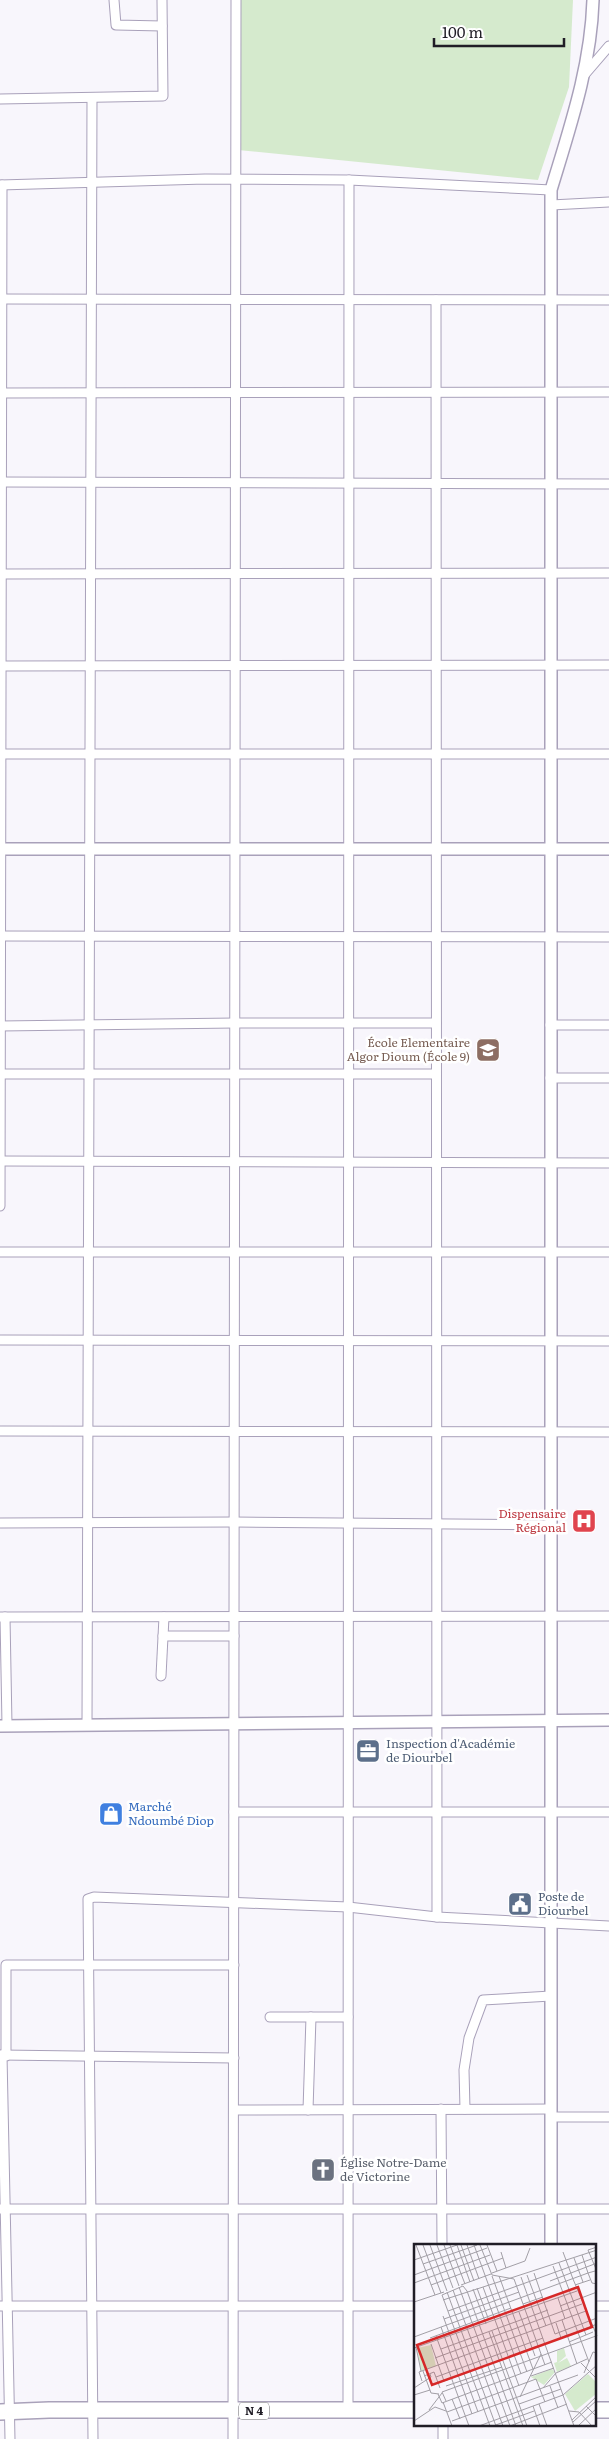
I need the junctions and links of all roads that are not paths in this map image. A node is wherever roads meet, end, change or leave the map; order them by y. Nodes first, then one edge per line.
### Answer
1 (114, 0) edge
2 (162, 0) edge
3 (236, 0) edge
4 (594, 0) edge
5 (162, 26) junction
6 (609, 46) edge
7 (585, 74) junction
8 (92, 98) junction
9 (0, 99) edge
10 (236, 180) junction
11 (349, 180) junction
12 (91, 184) junction
13 (1, 185) edge
14 (551, 190) junction
15 (609, 202) edge
16 (551, 205) junction
17 (350, 298) junction
18 (1, 299) edge
19 (90, 299) junction
20 (236, 300) junction
21 (436, 300) junction
22 (609, 300) edge
23 (549, 301) junction
24 (349, 392) junction
25 (549, 392) junction
26 (609, 392) edge
27 (1, 393) edge
28 (90, 393) junction
29 (236, 393) junction
30 (436, 393) junction
31 (1, 482) edge
32 (90, 483) junction
33 (236, 483) junction
34 (349, 483) junction
35 (436, 484) junction
36 (550, 484) junction
37 (609, 484) edge
38 (349, 573) junction
39 (436, 573) junction
40 (550, 573) junction
41 (609, 573) edge
42 (1, 574) edge
43 (90, 574) junction
44 (236, 574) junction
45 (349, 665) junction
46 (436, 665) junction
47 (550, 665) junction
48 (609, 665) edge
49 (1, 666) edge
50 (89, 666) junction
51 (236, 666) junction
52 (0, 754) edge
53 (89, 754) junction
54 (235, 754) junction
55 (349, 754) junction
56 (436, 754) junction
57 (550, 754) junction
58 (609, 754) edge
59 (0, 849) edge
60 (89, 849) junction
61 (235, 849) junction
62 (349, 849) junction
63 (436, 849) junction
64 (550, 849) junction
65 (609, 849) edge
66 (0, 936) edge
67 (89, 936) junction
68 (235, 936) junction
69 (349, 936) junction
70 (436, 936) junction
71 (550, 937) junction
72 (609, 937) edge
73 (235, 1023) junction
74 (349, 1023) junction
75 (436, 1023) junction
76 (550, 1025) junction
77 (609, 1025) edge
78 (0, 1026) edge
79 (88, 1026) junction
80 (0, 1074) edge
81 (88, 1074) junction
82 (235, 1074) junction
83 (349, 1074) junction
84 (436, 1074) junction
85 (550, 1078) junction
86 (609, 1078) edge
87 (0, 1161) edge
88 (88, 1161) junction
89 (235, 1162) junction
90 (349, 1162) junction
91 (436, 1162) junction
92 (550, 1163) junction
93 (609, 1163) edge
94 (0, 1206) edge
95 (0, 1252) edge
96 (88, 1252) junction
97 (235, 1252) junction
98 (349, 1252) junction
99 (436, 1252) junction
100 (550, 1252) junction
101 (609, 1252) edge
102 (0, 1340) edge
103 (88, 1340) junction
104 (235, 1340) junction
105 (349, 1341) junction
106 (437, 1341) junction
107 (550, 1341) junction
108 (609, 1342) edge
109 (0, 1431) edge
110 (87, 1431) junction
111 (235, 1432) junction
112 (349, 1432) junction
113 (437, 1432) junction
114 (550, 1432) junction
115 (609, 1432) edge
116 (234, 1522) junction
117 (0, 1523) edge
118 (87, 1523) junction
119 (349, 1523) junction
120 (437, 1525) junction
121 (550, 1525) junction
122 (164, 1616) junction
123 (234, 1616) junction
124 (348, 1616) junction
125 (437, 1616) junction
126 (550, 1616) junction
127 (609, 1616) edge
128 (2, 1617) edge
129 (87, 1617) junction
130 (163, 1636) junction
131 (234, 1636) junction
132 (3, 1637) edge
133 (162, 1676) dead end
134 (550, 1720) junction
135 (609, 1720) edge
136 (437, 1721) junction
137 (348, 1722) junction
138 (234, 1723) junction
139 (87, 1725) junction
140 (3, 1726) edge
141 (234, 1812) junction
142 (348, 1812) junction
143 (437, 1812) junction
144 (550, 1812) junction
145 (609, 1812) edge
146 (234, 1901) junction
147 (348, 1907) junction
148 (437, 1918) junction
149 (551, 1924) junction
150 (609, 1926) edge
151 (89, 1965) junction
152 (234, 1965) junction
153 (551, 1996) junction
154 (270, 2016) dead end
155 (311, 2017) junction
156 (348, 2017) junction
157 (3, 2056) edge
158 (90, 2057) junction
159 (234, 2058) junction
160 (348, 2109) junction
161 (441, 2109) junction
162 (465, 2109) junction
163 (234, 2110) junction
164 (308, 2110) junction
165 (551, 2113) junction
166 (609, 2117) edge
167 (3, 2209) edge
168 (92, 2209) junction
169 (234, 2209) junction
170 (348, 2209) junction
171 (442, 2209) junction
172 (551, 2209) junction
173 (609, 2209) edge
174 (442, 2244) edge
175 (551, 2244) edge
176 (4, 2306) edge
177 (93, 2306) junction
178 (233, 2306) junction
179 (348, 2306) junction
180 (414, 2306) edge
181 (596, 2306) edge
182 (609, 2306) edge
183 (348, 2410) junction
184 (414, 2410) edge
185 (596, 2410) edge
186 (609, 2410) edge
187 (94, 2411) junction
188 (233, 2411) junction
189 (4, 2412) edge
190 (443, 2426) edge
191 (10, 2439) edge
192 (93, 2439) edge
193 (233, 2439) edge
194 (443, 2439) edge

1 - 5 street
2 - 5 street
3 - 10 street
4 - 7 street
5 - 8 street
6 - 7 street
7 - 14 street
8 - 9 street
8 - 12 street
10 - 11 street
10 - 12 street
10 - 20 street
11 - 14 street
11 - 17 street
12 - 13 street
12 - 19 street
13 - 18 street
14 - 16 street
15 - 16 street
16 - 23 street
17 - 20 street
17 - 21 street
17 - 24 street
18 - 19 street
18 - 27 street
19 - 20 street
19 - 28 street
20 - 29 street
21 - 23 street
21 - 30 street
22 - 23 street
23 - 25 street
24 - 29 street
24 - 30 street
24 - 34 street
25 - 26 street
25 - 30 street
25 - 36 street
27 - 28 street
27 - 31 street
28 - 29 street
28 - 32 street
29 - 33 street
30 - 35 street
31 - 32 street
31 - 42 street
32 - 33 street
32 - 43 street
33 - 34 street
33 - 44 street
34 - 35 street
34 - 38 street
35 - 36 street
35 - 39 street
36 - 37 street
36 - 40 street
38 - 39 street
38 - 44 street
38 - 45 street
39 - 40 street
39 - 46 street
40 - 41 street
40 - 47 street
42 - 43 street
42 - 49 street
43 - 44 street
43 - 50 street
44 - 51 street
45 - 46 street
45 - 51 street
45 - 55 street
46 - 47 street
46 - 56 street
47 - 48 street
47 - 57 street
49 - 50 street
49 - 52 street
50 - 51 street
50 - 53 street
51 - 54 street
52 - 53 street
52 - 59 street
53 - 54 street
53 - 60 street
54 - 55 street
54 - 61 street
55 - 56 street
55 - 62 street
56 - 57 street
56 - 63 street
57 - 58 street
57 - 64 street
59 - 60 street
59 - 66 street
60 - 61 street
60 - 67 street
61 - 62 street
61 - 68 street
62 - 63 street
62 - 69 street
63 - 64 street
63 - 70 street
64 - 65 street
64 - 71 street
66 - 67 street
66 - 78 street
67 - 68 street
67 - 79 street
68 - 69 street
68 - 73 street
69 - 70 street
69 - 74 street
70 - 71 street
70 - 75 street
71 - 72 street
71 - 76 street
73 - 74 street
73 - 79 street
73 - 82 street
74 - 75 street
74 - 83 street
75 - 84 street
76 - 77 street
76 - 85 street
78 - 79 street
78 - 80 street
79 - 81 street
80 - 81 street
80 - 87 street
81 - 82 street
81 - 88 street
82 - 83 street
82 - 89 street
83 - 84 street
83 - 90 street
84 - 91 street
85 - 86 street
85 - 92 street
87 - 88 street
87 - 94 street
88 - 89 street
88 - 96 street
89 - 90 street
89 - 97 street
90 - 91 street
90 - 98 street
91 - 92 street
91 - 99 street
92 - 93 street
92 - 100 street
95 - 96 street
96 - 97 street
96 - 103 street
97 - 98 street
97 - 104 street
98 - 99 street
98 - 105 street
99 - 100 street
99 - 106 street
100 - 101 street
100 - 107 street
102 - 103 street
103 - 104 street
103 - 110 street
104 - 105 street
104 - 111 street
105 - 106 street
105 - 112 street
106 - 107 street
106 - 113 street
107 - 108 street
107 - 114 street
109 - 110 street
110 - 111 street
110 - 118 street
111 - 112 street
111 - 116 street
112 - 113 street
112 - 119 street
113 - 114 street
113 - 120 street
114 - 115 street
114 - 121 street
116 - 118 street
116 - 119 street
116 - 123 street
117 - 118 street
118 - 129 street
119 - 120 street
119 - 124 street
120 - 121 street
120 - 125 street
121 - 126 street
122 - 123 street
122 - 129 street
122 - 130 street
123 - 124 street
123 - 131 street
124 - 125 street
124 - 137 street
125 - 126 street
125 - 136 street
126 - 127 street
126 - 134 street
128 - 129 street
128 - 132 street
129 - 139 street
130 - 131 street
130 - 133 street
131 - 138 street
132 - 140 street
134 - 135 street
134 - 136 street
134 - 144 street
136 - 137 street
136 - 143 street
137 - 138 street
137 - 142 street
138 - 139 street
138 - 141 street
139 - 140 street
141 - 142 street
141 - 146 street
142 - 143 street
142 - 147 street
143 - 144 street
143 - 148 street
144 - 145 street
144 - 149 street
146 - 147 street
146 - 151 street
146 - 152 street
147 - 148 street
147 - 156 street
148 - 149 street
149 - 150 street
149 - 153 street
151 - 152 street
151 - 157 street
151 - 158 street
152 - 159 street
153 - 162 street
153 - 165 street
154 - 155 street
155 - 156 street
155 - 164 street
156 - 160 street
157 - 158 street
157 - 167 street
158 - 159 street
158 - 168 street
159 - 163 street
160 - 161 street
160 - 164 street
160 - 170 street
161 - 162 street
161 - 171 street
162 - 165 street
163 - 164 street
163 - 169 street
165 - 166 street
165 - 172 street
167 - 168 street
167 - 176 street
168 - 169 street
168 - 177 street
169 - 170 street
169 - 178 street
170 - 171 street
170 - 179 street
171 - 172 street
171 - 174 street
172 - 173 street
172 - 175 street
176 - 177 street
176 - 189 street
177 - 178 street
177 - 187 street
178 - 179 street
178 - 188 street
179 - 180 street
179 - 183 street
181 - 182 street
183 - 184 main road, N 4
183 - 188 main road, N 4
185 - 186 main road
187 - 188 main road, N 4
187 - 189 main road, N 4
187 - 192 street
188 - 193 street
189 - 191 street
190 - 194 street

